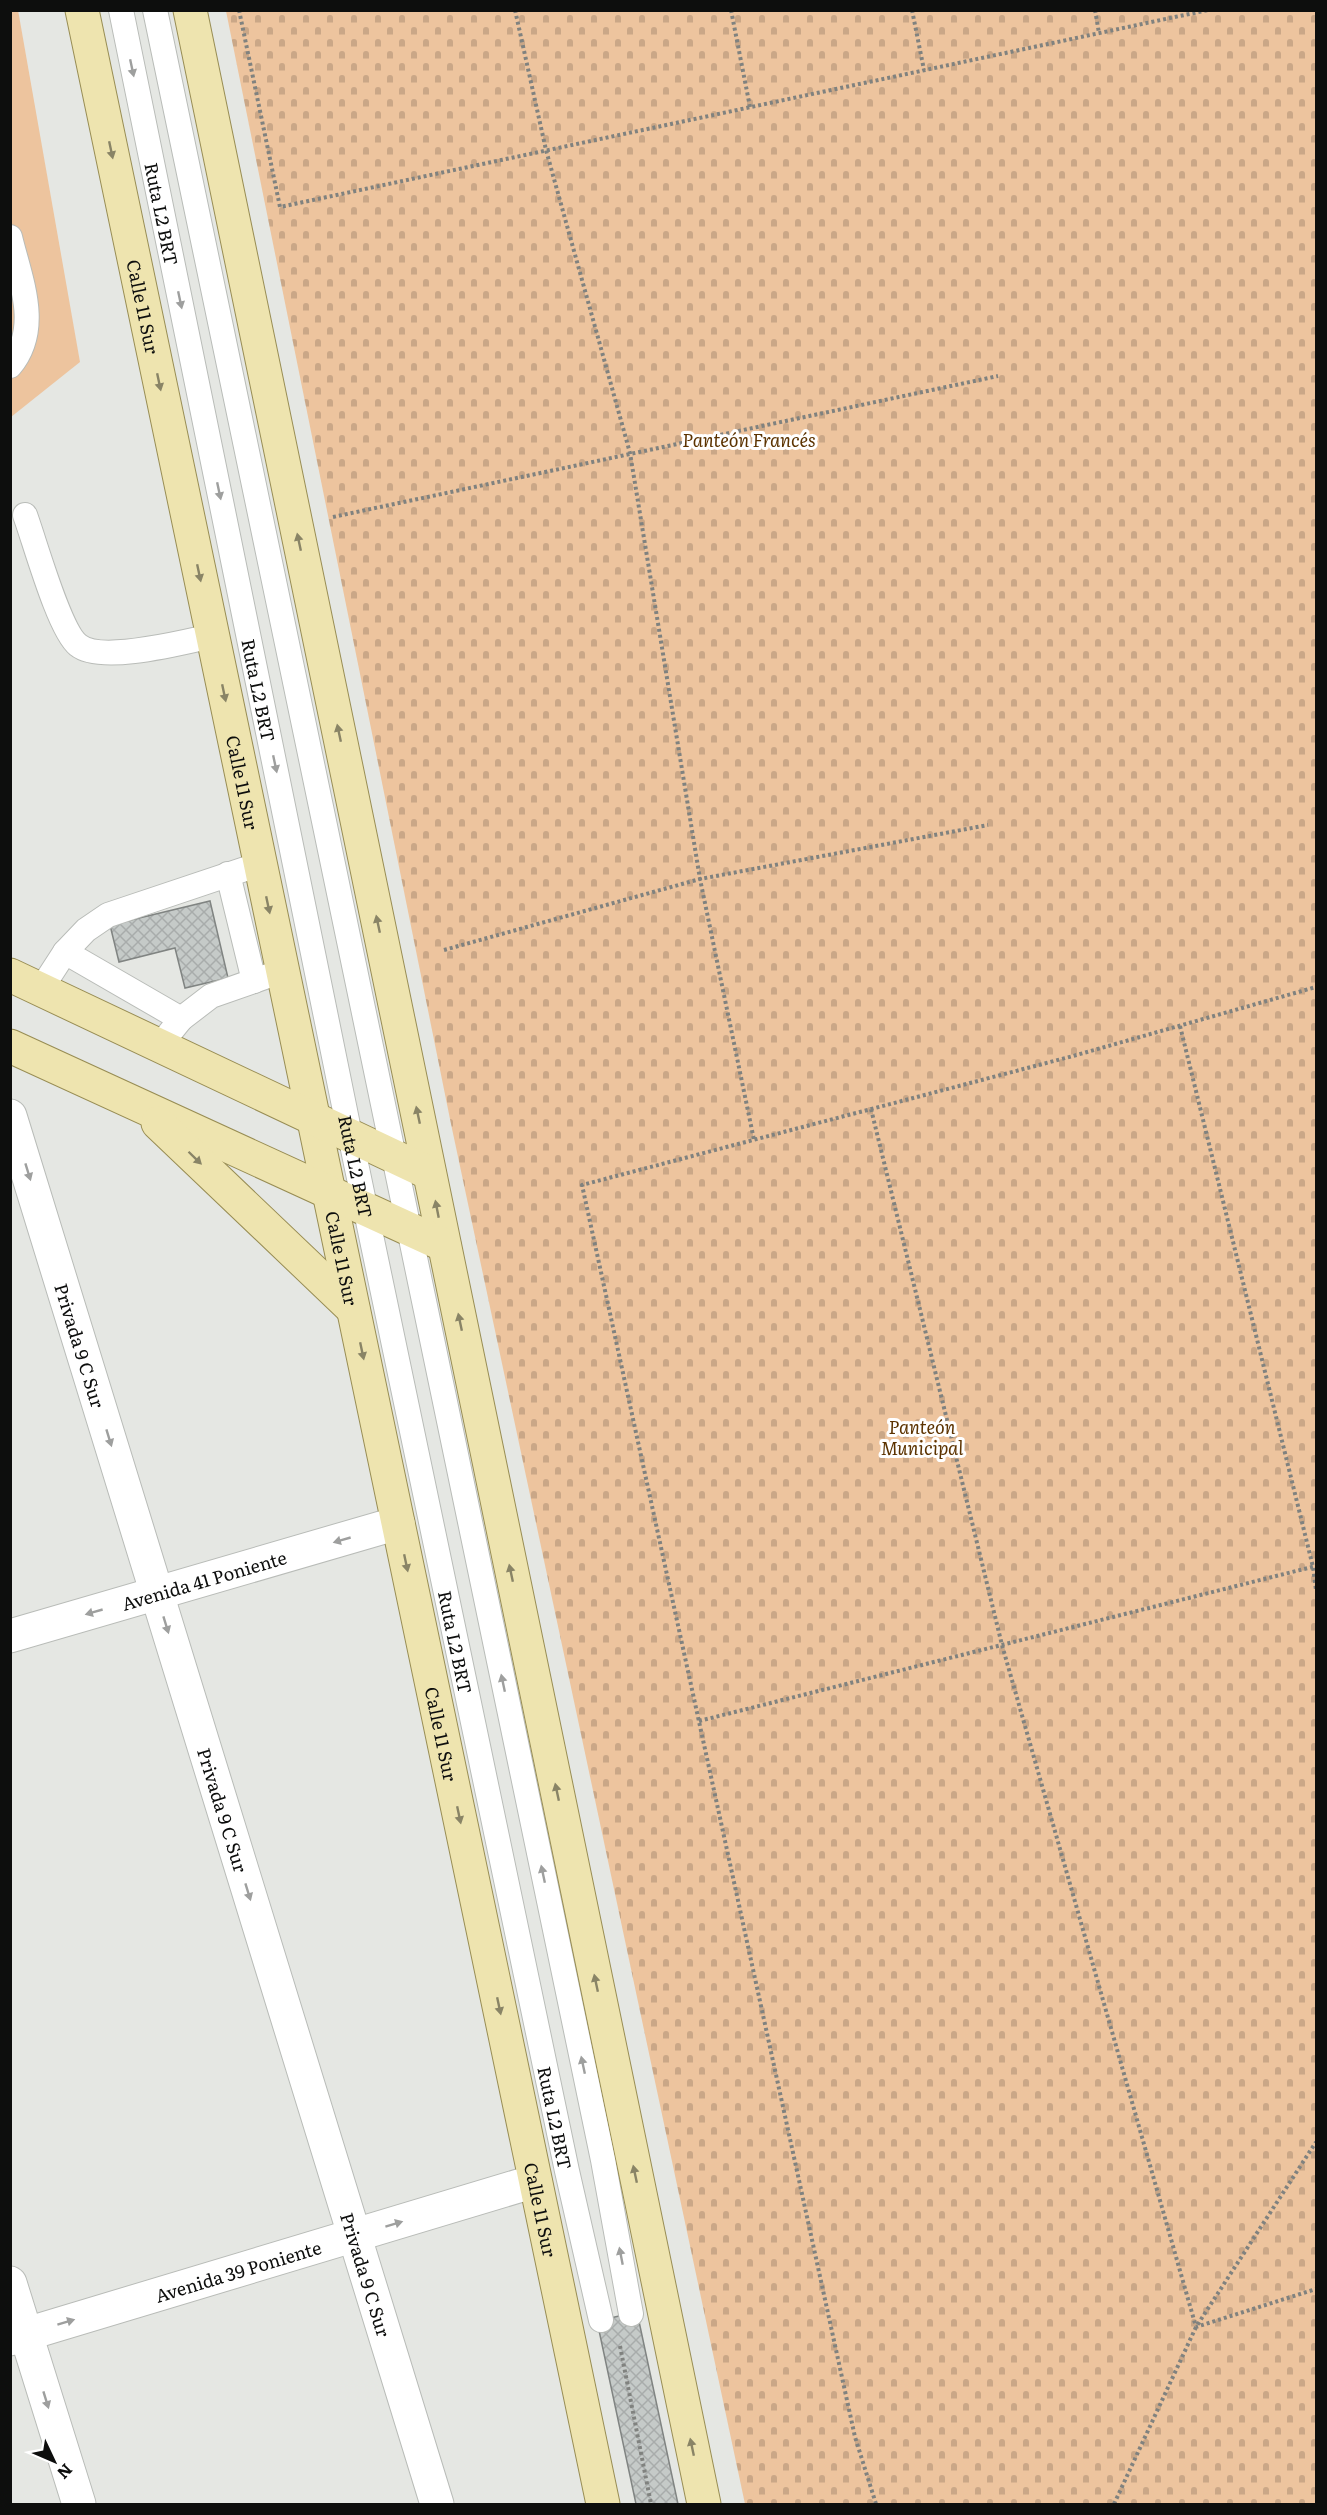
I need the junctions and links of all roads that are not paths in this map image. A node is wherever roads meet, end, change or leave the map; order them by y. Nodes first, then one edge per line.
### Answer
1 (82, 10) edge
2 (121, 10) edge
3 (155, 10) edge
4 (190, 10) edge
5 (10, 237) edge
6 (10, 366) edge
7 (25, 515) dead end
8 (212, 636) junction
9 (260, 864) junction
10 (228, 873) junction
11 (65, 951) junction
12 (10, 975) edge
13 (268, 976) junction
14 (26, 988) edge
15 (181, 1019) junction
16 (10, 1028) edge
17 (160, 1045) junction
18 (10, 1046) edge
19 (138, 1103) junction
20 (10, 1116) edge
21 (313, 1124) junction
22 (352, 1144) junction
23 (407, 1168) junction
24 (325, 1183) junction
25 (364, 1201) junction
26 (407, 1220) junction
27 (444, 1245) junction
28 (353, 1309) junction
29 (398, 1523) junction
30 (157, 1594) junction
31 (10, 1636) edge
32 (535, 2181) junction
33 (353, 2236) junction
34 (10, 2283) edge
35 (631, 2314) dead end
36 (601, 2320) dead end
37 (18, 2336) edge
38 (78, 2505) edge
39 (436, 2505) edge
40 (603, 2505) edge
41 (704, 2505) edge

1 -> 8 main road, Calle 11 Sur
2 -> 22 lane, Ruta L2 BRT
3 - 23 lane, Ruta L2 BRT
23 -> 4 main road
5 - 6 lane
7 - 8 lane
8 -> 9 main road, Calle 11 Sur
9 - 10 lane
9 -> 13 main road, Calle 11 Sur
10 - 11 lane
10 - 13 lane
11 - 14 lane
11 - 15 lane
12 - 14 main road
13 - 15 lane
13 - 21 main road, Calle 11 Sur
14 - 17 main road
14 - 21 lane
15 - 17 lane
16 - 24 lane
17 - 21 main road
18 - 19 main road
19 - 24 main road
19 -> 28 main road
20 -> 30 street, Privada 9 C Sur
21 - 22 main road
21 - 24 main road, Calle 11 Sur
22 - 23 main road
22 - 25 lane, Ruta L2 BRT
23 - 26 lane, Ruta L2 BRT
27 -> 23 main road
24 - 25 main road
24 - 28 main road, Calle 11 Sur
25 - 26 main road
25 - 36 lane, Ruta L2 BRT
26 - 27 main road
35 -> 26 lane, Ruta L2 BRT
41 -> 27 main road
28 -> 29 main road, Calle 11 Sur
29 -> 30 street, Avenida 41 Poniente
29 -> 32 main road, Calle 11 Sur
30 -> 31 street, Avenida 41 Poniente
30 -> 33 street, Privada 9 C Sur
33 -> 32 street, Avenida 39 Poniente
32 - 40 main road, Calle 11 Sur
37 -> 33 street, Avenida 39 Poniente
33 - 39 street, Privada 9 C Sur
34 - 37 street
37 -> 38 street

